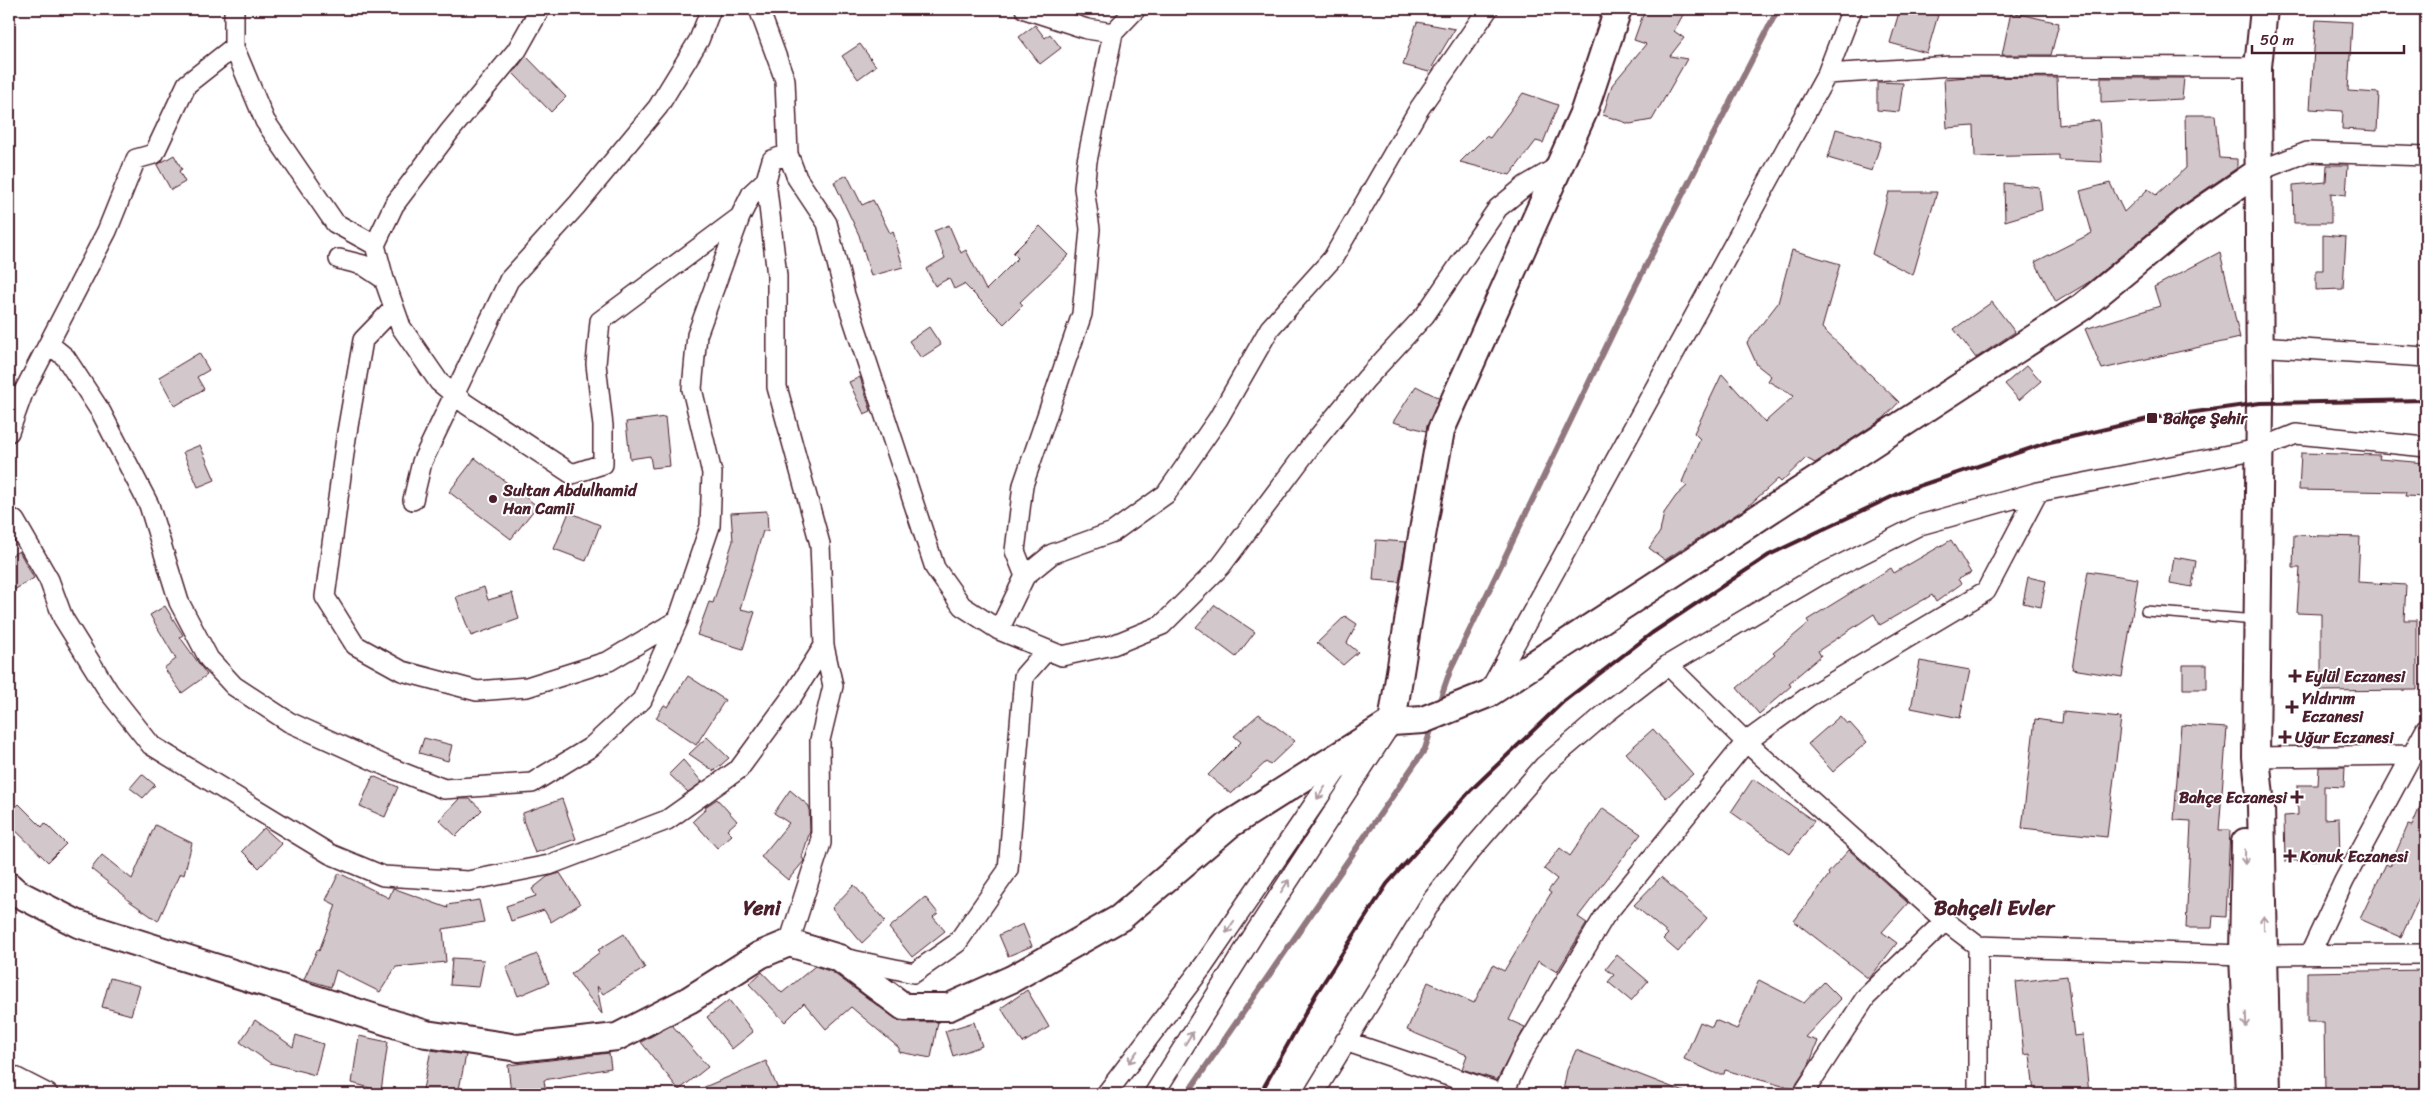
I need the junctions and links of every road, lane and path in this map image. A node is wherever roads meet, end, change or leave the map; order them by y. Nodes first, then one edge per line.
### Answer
1 (234, 9) edge
2 (540, 9) edge
3 (711, 9) edge
4 (759, 9) edge
5 (1025, 9) edge
6 (1136, 9) edge
7 (1488, 9) edge
8 (1618, 9) edge
9 (1852, 9) edge
10 (2264, 9) edge
11 (1113, 33) junction
12 (234, 47) junction
13 (2258, 68) junction
14 (1827, 74) junction
15 (788, 154) junction
16 (2426, 156) edge
17 (1559, 166) junction
18 (2260, 170) junction
19 (766, 180) junction
20 (740, 216) junction
21 (375, 245) junction
22 (339, 259) dead end
23 (384, 279) junction
24 (394, 308) junction
25 (49, 344) junction
26 (2258, 346) junction
27 (2426, 357) edge
28 (455, 395) junction
29 (9, 432) edge
30 (2426, 447) edge
31 (2260, 449) junction
32 (2038, 492) junction
33 (413, 500) dead end
34 (9, 517) edge
35 (1025, 576) junction
36 (2146, 611) dead end
37 (678, 620) junction
38 (2256, 620) junction
39 (999, 630) junction
40 (824, 646) junction
41 (1046, 650) junction
42 (1668, 665) junction
43 (1480, 697) junction
44 (1392, 722) junction
45 (2426, 729) edge
46 (1746, 742) junction
47 (2411, 755) junction
48 (2256, 757) junction
49 (9, 886) edge
50 (1945, 921) junction
51 (789, 943) junction
52 (1978, 946) junction
53 (2310, 954) junction
54 (2426, 954) edge
55 (2254, 955) junction
56 (839, 958) junction
57 (1345, 1041) junction
58 (9, 1074) edge
59 (48, 1094) edge
60 (1106, 1094) edge
61 (1154, 1094) edge
62 (1314, 1094) edge
63 (1503, 1094) edge
64 (1803, 1094) edge
65 (1978, 1094) edge
66 (2249, 1094) edge
67 (2267, 1094) edge

1 - 12 street
2 - 21 street
3 - 28 street
4 - 15 street
5 - 11 street
6 - 11 street
7 - 35 street
8 - 17 street
9 - 14 street
10 - 13 street
11 - 35 street
12 - 21 street
12 - 25 street
13 - 14 street
13 - 18 street
14 - 43 street
15 - 19 street
15 - 39 street
16 - 18 street
17 - 41 street
17 - 44 street
18 - 26 street
18 - 43 street
19 - 20 street
19 - 40 street
20 - 28 street
20 - 37 street
21 - 23 street
22 - 23 street
23 - 24 street
24 - 28 street
24 - 37 street
25 - 29 street
25 - 37 street
26 - 27 street
26 - 31 street
28 - 33 street
30 - 31 street
31 - 32 street
31 - 38 street
32 - 42 street
32 - 46 street
34 - 40 street
35 - 39 street
36 - 38 lane
38 - 48 street
39 - 41 street
40 - 51 street
41 - 56 street
42 - 46 street
42 - 57 street
43 - 44 street
44 - 56 street
44 -> 60 street
61 -> 44 street
45 - 47 street
46 - 50 street
46 - 63 street
47 - 48 street
47 - 53 street
48 - 55 street
49 - 51 street
50 - 52 street
50 - 64 street
51 - 56 street
52 - 55 street
52 - 65 street
53 - 54 street
53 - 55 street
55 -> 66 street
55 - 67 street
57 - 62 street
57 - 63 street
58 - 59 street

